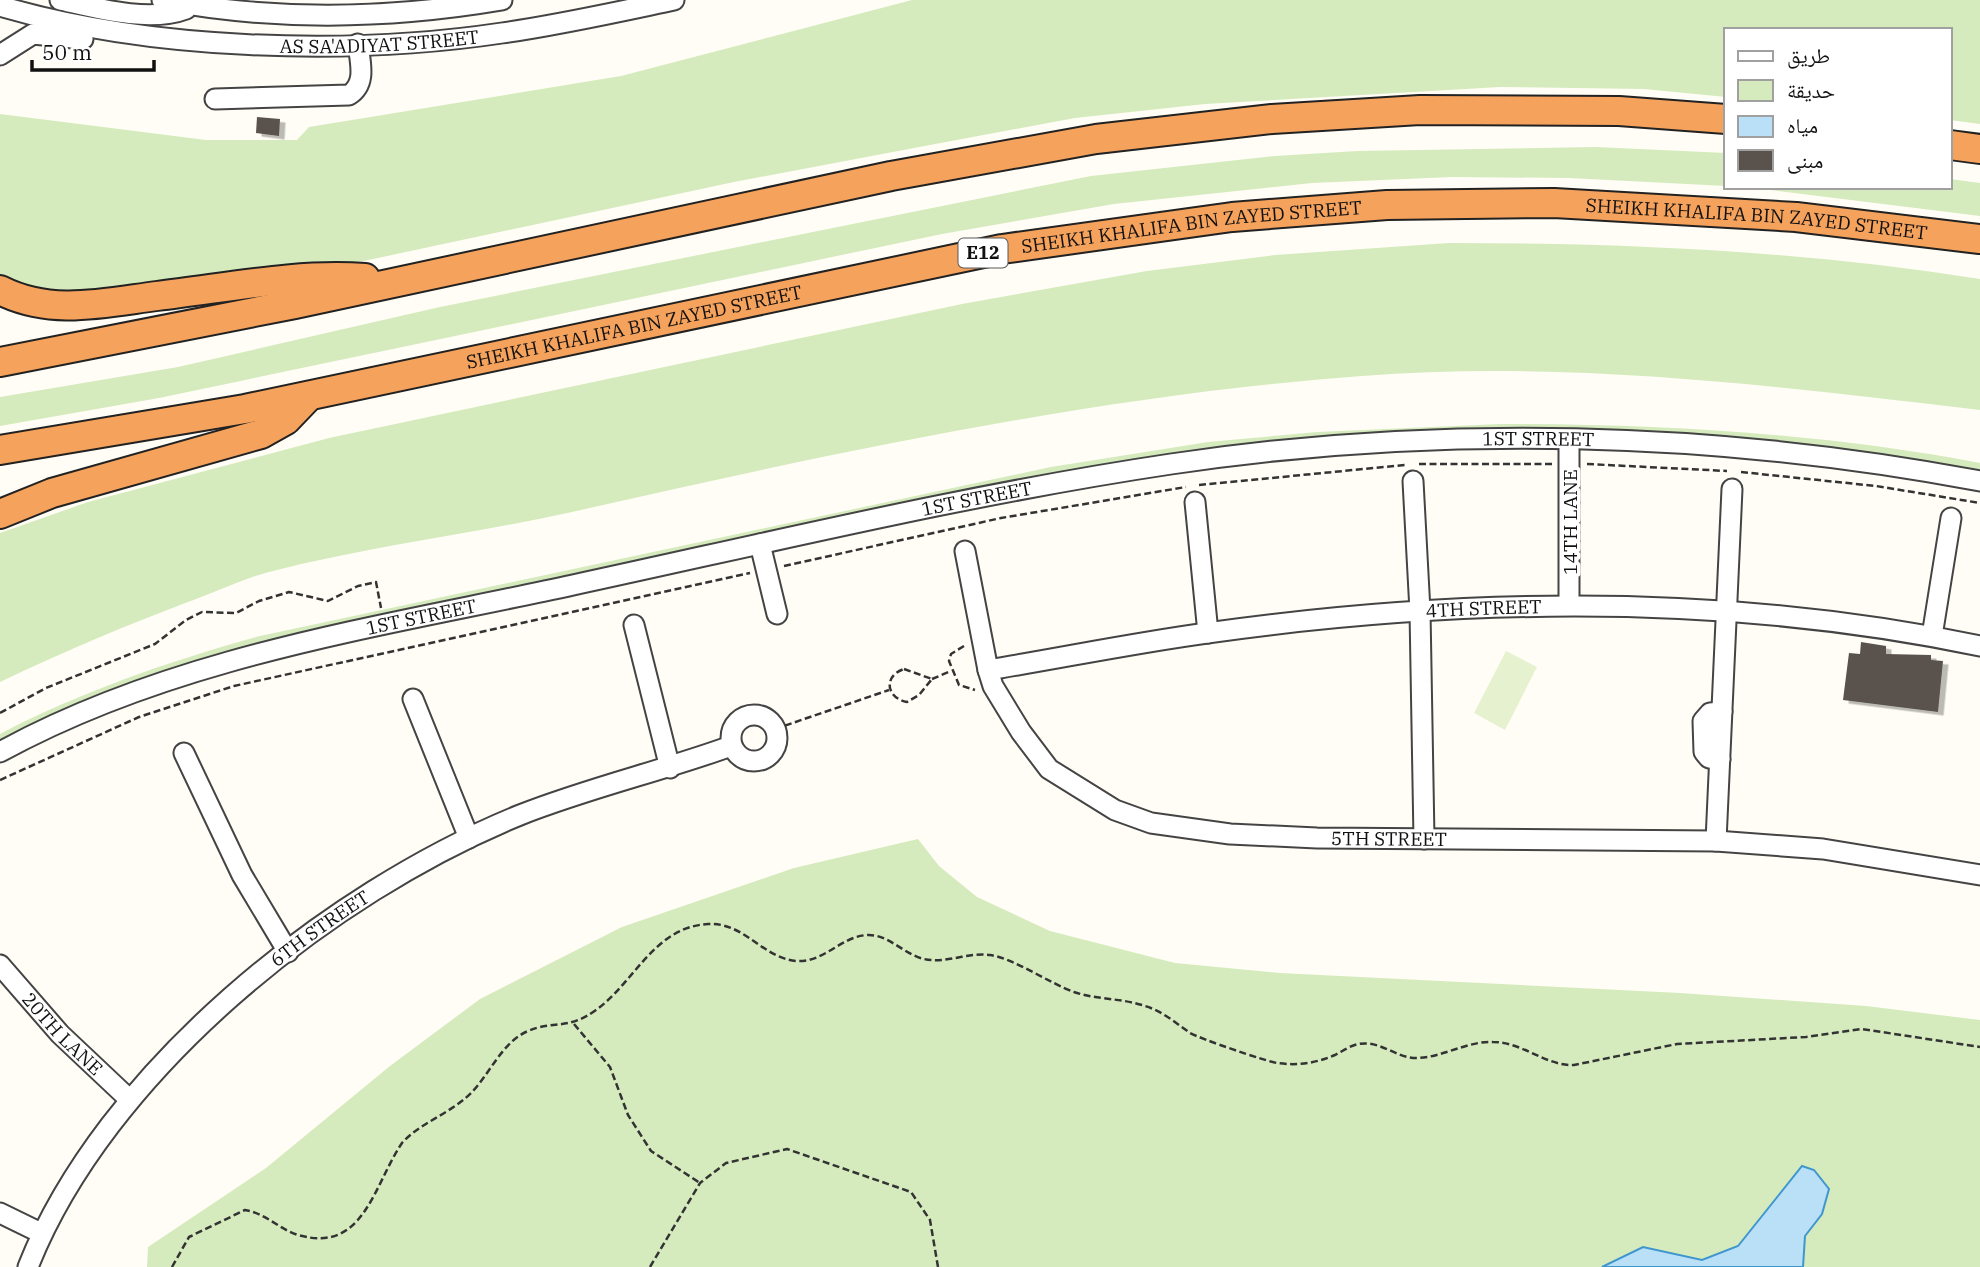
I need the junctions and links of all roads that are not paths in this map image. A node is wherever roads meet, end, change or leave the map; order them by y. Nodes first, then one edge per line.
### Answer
1 (60, 0) edge
2 (162, 0) edge
3 (327, 0) edge
4 (502, 0) edge
5 (674, 0) edge
6 (473, 2) edge
7 (0, 6) edge
8 (193, 6) junction
9 (309, 14) junction
10 (111, 32) junction
11 (358, 44) junction
12 (0, 55) edge
13 (215, 99) dead end
14 (1724, 119) edge
15 (1952, 145) edge
16 (1980, 149) edge
17 (1980, 239) edge
18 (392, 282) junction
19 (0, 290) edge
20 (0, 362) edge
21 (309, 397) junction
22 (1569, 440) junction
23 (0, 450) edge
24 (1413, 481) dead end
25 (1980, 481) edge
26 (1732, 489) dead end
27 (1195, 502) dead end
28 (0, 514) edge
29 (1951, 519) dead end
30 (760, 544) junction
31 (965, 551) dead end
32 (1569, 604) junction
33 (1727, 610) junction
34 (1420, 611) junction
35 (777, 614) dead end
36 (634, 625) dead end
37 (1208, 633) junction
38 (1932, 636) junction
39 (1980, 646) edge
40 (986, 678) junction
41 (412, 699) dead end
42 (731, 746) junction
43 (0, 752) edge
44 (184, 753) dead end
45 (670, 768) junction
46 (469, 838) junction
47 (1424, 839) junction
48 (1716, 841) junction
49 (1980, 875) edge
50 (288, 952) junction
51 (0, 965) edge
52 (130, 1100) junction
53 (0, 1213) edge
54 (41, 1233) junction
55 (28, 1267) edge

1 - 8 street
2 - 8 street, AS SA'ADIYAT STREET
3 - 9 street
4 - 6 street, AS SA'ADIYAT STREET
5 - 11 street, AS SA'ADIYAT STREET
6 - 9 street, AS SA'ADIYAT STREET
7 - 10 street, AS SA'ADIYAT STREET
8 - 9 street, AS SA'ADIYAT STREET
10 - 11 street, AS SA'ADIYAT STREET
10 - 12 street
11 - 13 street
14 - 18 highway
15 - 16 highway
17 - 21 highway, SHEIKH KHALIFA BIN ZAYED STREET / E12
18 - 19 highway
18 - 20 highway
21 - 23 highway, SHEIKH KHALIFA BIN ZAYED STREET / E12
21 - 28 highway
22 - 25 street, 1ST STREET
22 - 30 street, 1ST STREET
22 - 32 street, 14TH LANE
24 - 34 street
26 - 33 street
27 - 37 street
29 - 38 street
30 - 35 street
30 - 43 street, 1ST STREET
31 - 40 street, 5TH STREET
32 - 33 street, 4TH STREET
32 - 34 street, 4TH STREET
33 - 38 street, 4TH STREET
33 - 48 street
34 - 37 street, 4TH STREET
34 - 47 street
36 - 45 street
37 - 40 street, 4TH STREET
38 - 39 street, 4TH STREET
40 - 47 street, 5TH STREET
41 - 46 street
42 - 42 street
42 - 45 street, 6TH STREET
44 - 50 street
45 - 46 street, 6TH STREET
46 - 50 street, 6TH STREET
47 - 48 street, 5TH STREET
48 - 49 street, 5TH STREET
50 - 52 street, 6TH STREET
51 - 52 street, 20TH LANE
52 - 54 street, 6TH STREET
53 - 54 street
54 - 55 street, 6TH STREET

